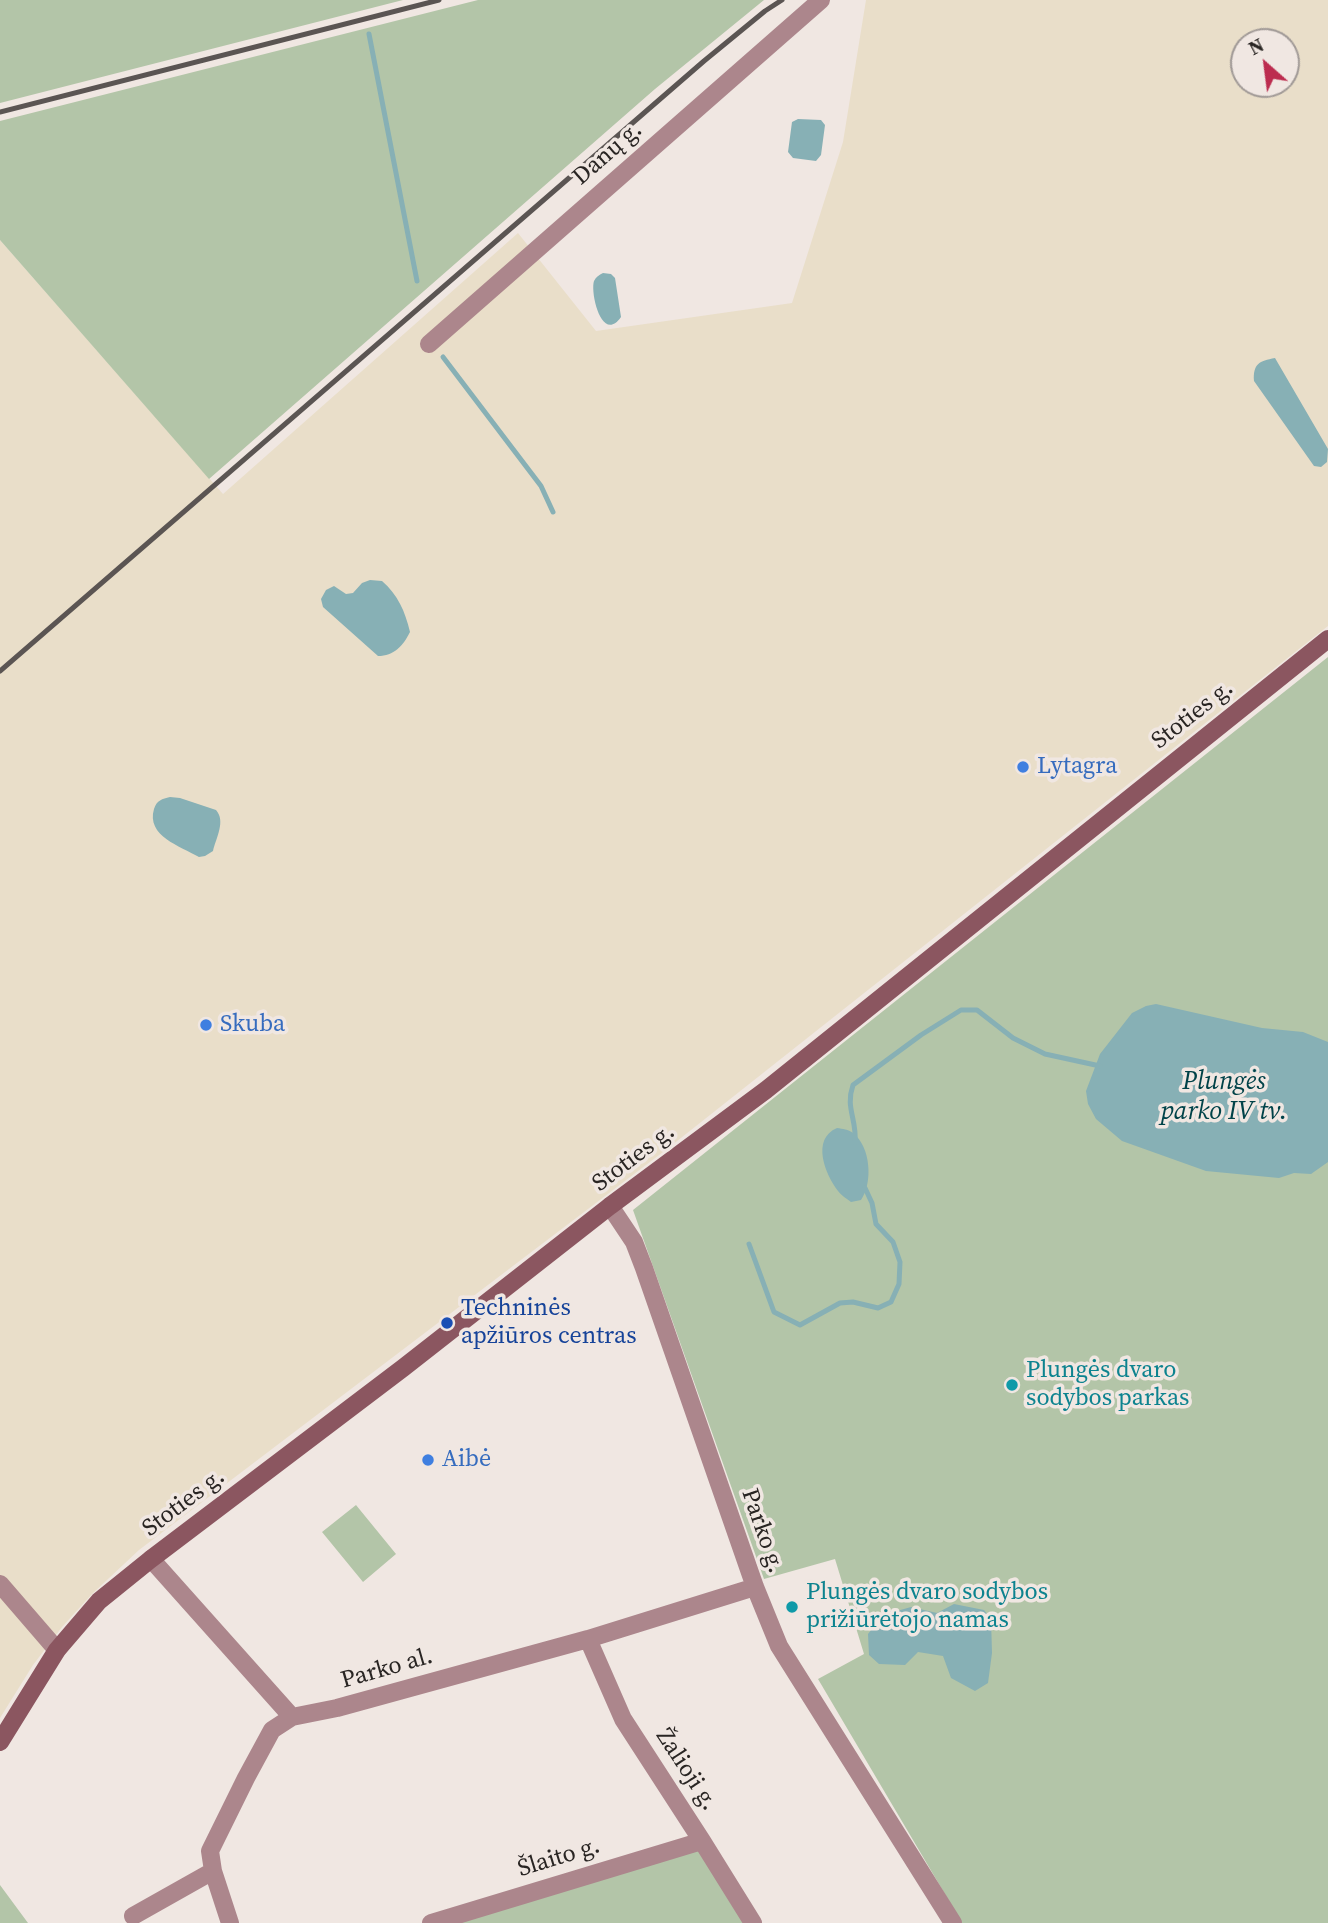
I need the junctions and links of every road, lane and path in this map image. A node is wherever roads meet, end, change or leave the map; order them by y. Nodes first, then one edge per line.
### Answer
1 (821, 0) edge
2 (429, 344) dead end
3 (1328, 639) edge
4 (610, 1206) junction
5 (151, 1559) junction
6 (0, 1584) edge
7 (755, 1587) junction
8 (588, 1639) junction
9 (57, 1650) junction
10 (292, 1717) junction
11 (0, 1742) edge
12 (702, 1841) junction
13 (213, 1871) junction
14 (133, 1916) dead end
15 (230, 1923) edge
16 (431, 1923) edge
17 (753, 1923) edge
18 (953, 1923) edge

1 - 2 street, Danų g.
3 - 4 main road, Stoties g.
4 - 5 main road, Stoties g.
4 - 7 street, Parko g.
5 - 9 main road, Stoties g.
5 - 10 street
6 - 9 street
7 - 8 street, Parko al.
7 - 18 street, Parko g.
8 - 10 street, Parko al.
8 - 12 street, Žalioji g.
9 - 11 main road, Stoties g.
10 - 13 street
12 - 16 street, Šlaito g.
12 - 17 street, Žalioji g.
13 - 14 street
13 - 15 street

